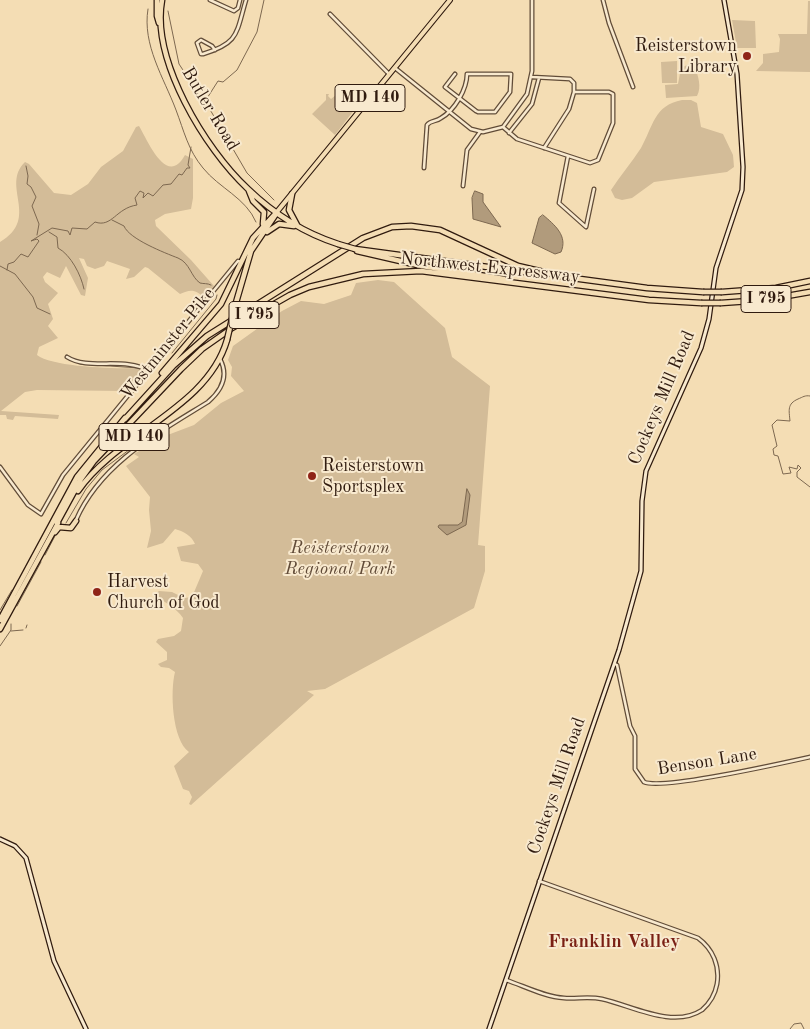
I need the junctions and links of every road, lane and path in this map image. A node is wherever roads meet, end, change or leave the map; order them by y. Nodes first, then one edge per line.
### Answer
1 (157, 0) edge
2 (162, 0) edge
3 (210, 0) edge
4 (240, 0) edge
5 (246, 0) edge
6 (450, 0) edge
7 (532, 0) edge
8 (603, 0) edge
9 (724, 0) edge
10 (330, 14) dead end
11 (160, 27) junction
12 (216, 50) junction
13 (395, 68) junction
14 (389, 74) junction
15 (455, 74) dead end
16 (532, 77) junction
17 (539, 78) junction
18 (633, 87) dead end
19 (574, 92) junction
20 (459, 98) junction
21 (448, 111) junction
22 (502, 127) junction
23 (480, 132) junction
24 (509, 133) junction
25 (544, 148) junction
26 (568, 156) junction
27 (424, 168) dead end
28 (463, 186) dead end
29 (594, 189) dead end
30 (249, 190) junction
31 (292, 194) junction
32 (276, 213) junction
33 (298, 226) junction
34 (256, 239) junction
35 (355, 250) junction
36 (240, 261) junction
37 (566, 277) junction
38 (242, 278) junction
39 (810, 281) edge
40 (221, 284) junction
41 (240, 285) junction
42 (535, 285) junction
43 (229, 289) junction
44 (810, 292) edge
45 (234, 306) junction
46 (67, 357) dead end
47 (220, 359) junction
48 (149, 371) junction
49 (125, 419) junction
50 (0, 467) edge
51 (76, 521) joint
52 (58, 524) junction
53 (50, 536) junction
54 (0, 620) edge
55 (0, 629) edge
56 (615, 664) junction
57 (810, 757) edge
58 (0, 839) edge
59 (539, 881) junction
60 (505, 979) junction
61 (86, 1029) edge
62 (489, 1029) edge

1 - 11 highway
2 - 11 highway, Butler Road
3 - 4 street
5 - 12 street
6 - 13 main road, Westminster Pike / MD 140
7 - 16 street
8 - 18 street
9 - 56 street, Cockeys Mill Road
10 - 14 street
11 - 30 highway, Butler Road
12 - 12 street
13 - 14 main road, Westminster Pike / MD 140
13 - 21 street
14 - 31 main road, Westminster Pike / MD 140
15 - 20 street
16 - 17 street
16 - 22 street
17 - 19 street
17 - 24 street
19 - 25 street
19 - 26 street
20 - 20 street
20 - 21 street
21 - 23 street
21 - 27 street
22 - 23 street
22 - 24 street
23 - 28 street
24 - 25 street
25 - 26 street
26 - 29 street
30 - 32 highway, Butler Road
30 - 34 highway
31 - 32 main road, Westminster Pike / MD 140
31 - 33 highway
32 - 33 highway, Butler Road
32 - 34 highway, Westminster Pike / MD 140
33 - 34 highway
33 - 35 highway, Butler Road, bridge
34 - 36 highway, Westminster Pike / MD 140
34 - 38 highway, Westminster Pike / MD 140
35 - 37 highway
35 - 42 highway
36 - 38 highway
36 - 40 street
36 - 43 highway, Westminster Pike / MD 140
37 - 39 highway, Northwest Expressway / I 795, bridge
37 - 49 highway, Northwest Expressway / I 795
38 - 41 highway, Westminster Pike / MD 140
40 - 43 street
40 - 48 street
41 - 43 highway
41 - 45 highway, Westminster Pike / MD 140
42 - 44 highway, Northwest Expressway / I 795, bridge
42 - 52 highway, Northwest Expressway / I 795
43 - 45 highway
43 - 49 highway, Westminster Pike / MD 140
45 - 47 highway, Westminster Pike / MD 140, bridge
46 - 48 street
47 - 51 street
47 - 52 highway, Westminster Pike / MD 140
48 - 50 street
49 - 54 highway, Westminster Pike / MD 140
51 - 53 highway
52 - 53 highway, Westminster Pike / MD 140
53 - 55 highway, Westminster Pike / MD 140
56 - 57 street, Benson Lane
56 - 59 street, Cockeys Mill Road
58 - 61 street
59 - 60 street, Cockeys Mill Road
59 - 60 street
60 - 62 street, Cockeys Mill Road

